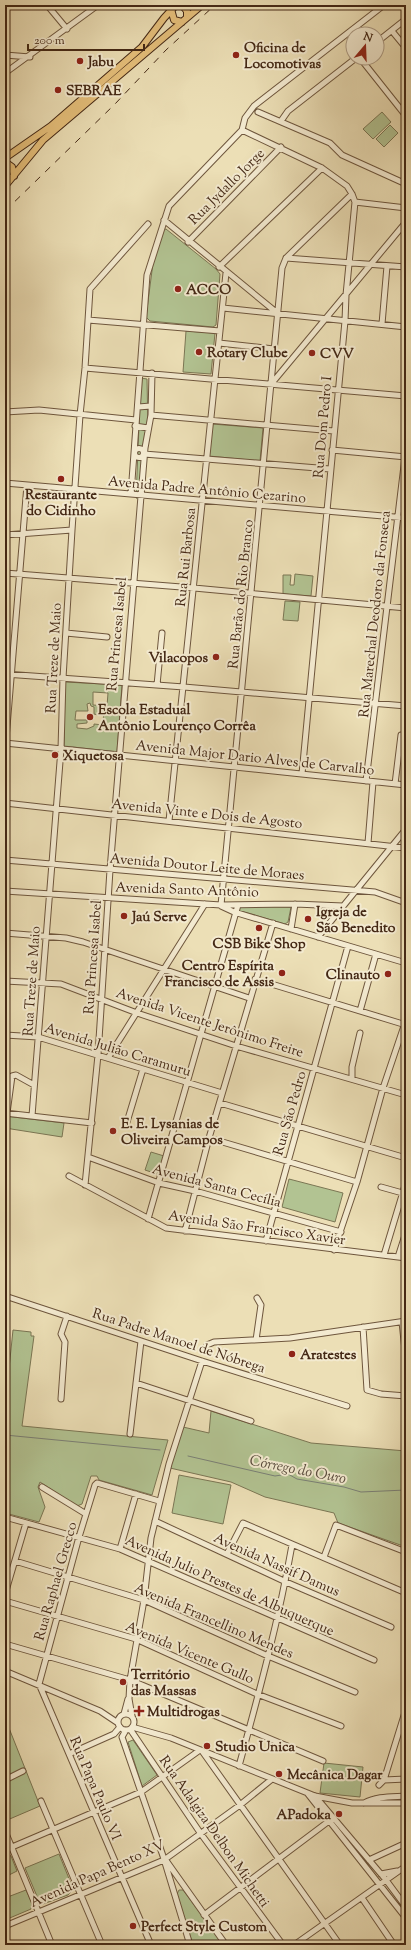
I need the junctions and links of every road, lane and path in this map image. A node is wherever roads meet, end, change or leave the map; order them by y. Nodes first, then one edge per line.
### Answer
1 (47, 5) edge
2 (182, 5) edge
3 (202, 5) edge
4 (384, 5) edge
5 (97, 6) edge
6 (172, 6) edge
7 (187, 17) junction
8 (406, 19) edge
9 (182, 22) junction
10 (67, 28) junction
11 (392, 31) junction
12 (385, 36) edge
13 (406, 48) edge
14 (5, 54) edge
15 (30, 57) junction
16 (346, 66) edge
17 (366, 66) edge
18 (5, 73) edge
19 (258, 112) dead end
20 (406, 116) edge
21 (281, 121) junction
22 (242, 130) junction
23 (282, 148) junction
24 (5, 158) edge
25 (5, 162) edge
26 (322, 168) junction
27 (14, 176) junction
28 (406, 184) edge
29 (5, 186) edge
30 (352, 194) junction
31 (355, 202) junction
32 (406, 208) edge
33 (164, 220) junction
34 (406, 222) edge
35 (148, 224) dead end
36 (188, 242) junction
37 (286, 258) junction
38 (348, 262) junction
39 (370, 264) junction
40 (387, 266) junction
41 (219, 267) junction
42 (406, 267) edge
43 (226, 273) junction
44 (346, 295) junction
45 (223, 308) junction
46 (277, 313) junction
47 (326, 319) junction
48 (88, 320) junction
49 (345, 321) junction
50 (142, 324) junction
51 (382, 324) junction
52 (406, 327) edge
53 (220, 331) junction
54 (219, 343) junction
55 (274, 349) junction
56 (85, 368) junction
57 (140, 372) junction
58 (152, 373) junction
59 (216, 380) junction
60 (271, 384) junction
61 (338, 390) junction
62 (406, 396) edge
63 (151, 406) junction
64 (138, 407) junction
65 (5, 412) edge
66 (80, 415) junction
67 (151, 415) junction
68 (136, 420) junction
69 (210, 420) junction
70 (267, 424) junction
71 (135, 426) junction
72 (148, 428) junction
73 (334, 431) junction
74 (406, 449) edge
75 (332, 450) junction
76 (134, 453) junction
77 (144, 454) junction
78 (405, 457) edge
79 (206, 459) junction
80 (264, 464) junction
81 (330, 469) junction
82 (5, 483) edge
83 (27, 485) junction
84 (75, 489) junction
85 (131, 494) junction
86 (140, 495) junction
87 (203, 500) junction
88 (260, 505) junction
89 (326, 511) junction
90 (396, 518) junction
91 (406, 518) edge
92 (72, 530) junction
93 (23, 534) junction
94 (5, 535) edge
95 (5, 573) edge
96 (20, 574) junction
97 (69, 578) junction
98 (133, 583) junction
99 (194, 588) junction
100 (251, 594) junction
101 (318, 600) junction
102 (387, 607) junction
103 (406, 608) edge
104 (66, 633) junction
105 (162, 633) dead end
106 (107, 637) dead end
107 (8, 674) edge
108 (63, 678) junction
109 (124, 682) junction
110 (157, 685) junction
111 (184, 687) junction
112 (242, 693) junction
113 (310, 698) junction
114 (376, 704) junction
115 (406, 706) edge
116 (401, 735) dead end
117 (5, 743) edge
118 (61, 749) junction
119 (5, 751) edge
120 (119, 754) junction
121 (176, 760) junction
122 (235, 767) junction
123 (302, 774) junction
124 (366, 781) junction
125 (373, 782) junction
126 (395, 784) junction
127 (406, 786) edge
128 (5, 803) edge
129 (57, 809) junction
130 (114, 815) junction
131 (169, 821) junction
132 (228, 828) junction
133 (406, 829) edge
134 (368, 843) junction
135 (392, 846) junction
136 (406, 848) edge
137 (5, 860) edge
138 (51, 865) junction
139 (110, 870) junction
140 (222, 879) junction
141 (5, 891) edge
142 (356, 891) junction
143 (49, 894) junction
144 (108, 898) junction
145 (406, 903) edge
146 (205, 904) junction
147 (295, 904) junction
148 (220, 905) junction
149 (238, 905) junction
150 (343, 906) junction
151 (234, 912) junction
152 (273, 923) junction
153 (291, 929) junction
154 (5, 933) edge
155 (46, 936) junction
156 (318, 936) junction
157 (348, 946) junction
158 (106, 950) junction
159 (376, 954) junction
160 (406, 963) edge
161 (164, 970) junction
162 (255, 978) junction
163 (5, 981) edge
164 (43, 984) junction
165 (214, 987) junction
166 (249, 998) junction
167 (101, 1000) junction
168 (332, 1002) junction
169 (360, 1011) junction
170 (137, 1013) junction
171 (406, 1023) edge
172 (360, 1033) dead end
173 (200, 1034) junction
174 (5, 1035) edge
175 (38, 1037) junction
176 (236, 1046) junction
177 (98, 1055) junction
178 (108, 1058) junction
179 (352, 1067) junction
180 (315, 1068) junction
181 (143, 1069) junction
182 (346, 1076) junction
183 (352, 1078) junction
184 (187, 1083) junction
185 (34, 1085) junction
186 (384, 1088) junction
187 (222, 1093) junction
188 (406, 1095) edge
189 (220, 1103) junction
190 (6, 1113) edge
191 (32, 1116) junction
192 (127, 1122) dead end
193 (92, 1123) junction
194 (298, 1126) junction
195 (208, 1138) junction
196 (367, 1146) junction
197 (88, 1157) junction
198 (406, 1158) edge
199 (288, 1161) junction
200 (69, 1176) dead end
201 (357, 1182) junction
202 (406, 1182) edge
203 (159, 1183) junction
204 (85, 1185) junction
205 (382, 1187) dead end
206 (195, 1191) junction
207 (404, 1194) edge
208 (274, 1212) junction
209 (148, 1218) junction
210 (185, 1231) junction
211 (341, 1232) junction
212 (406, 1232) edge
213 (266, 1241) junction
214 (334, 1250) junction
215 (384, 1255) junction
216 (398, 1257) junction
217 (406, 1258) edge
218 (5, 1296) edge
219 (257, 1298) dead end
220 (66, 1316) junction
221 (404, 1321) edge
222 (363, 1327) junction
223 (256, 1340) junction
224 (141, 1341) junction
225 (204, 1351) dead end
226 (406, 1360) edge
227 (202, 1361) junction
228 (136, 1383) junction
229 (406, 1396) edge
230 (61, 1399) dead end
231 (189, 1401) junction
232 (347, 1406) dead end
233 (251, 1421) dead end
234 (130, 1434) dead end
235 (42, 1487) dead end
236 (136, 1494) junction
237 (159, 1501) junction
238 (86, 1514) junction
239 (5, 1517) edge
240 (155, 1521) junction
241 (26, 1523) junction
242 (79, 1537) junction
243 (292, 1545) junction
244 (120, 1549) junction
245 (406, 1552) edge
246 (227, 1554) junction
247 (324, 1557) junction
248 (148, 1560) junction
249 (15, 1561) junction
250 (69, 1577) junction
251 (286, 1582) junction
252 (406, 1593) edge
253 (5, 1594) edge
254 (144, 1600) junction
255 (5, 1601) edge
256 (57, 1617) junction
257 (277, 1619) junction
258 (391, 1627) dead end
259 (136, 1639) junction
260 (5, 1644) edge
261 (46, 1654) junction
262 (268, 1656) junction
263 (374, 1660) dead end
264 (5, 1671) edge
265 (130, 1680) junction
266 (39, 1684) junction
267 (355, 1692) dead end
268 (257, 1694) junction
269 (129, 1698) junction
270 (406, 1709) edge
271 (100, 1711) junction
272 (123, 1715) junction
273 (133, 1718) junction
274 (119, 1725) junction
275 (341, 1726) dead end
276 (129, 1729) junction
277 (249, 1730) junction
278 (149, 1731) junction
279 (200, 1750) junction
280 (69, 1754) junction
281 (323, 1761) dead end
282 (240, 1766) junction
283 (23, 1771) dead end
284 (163, 1778) junction
285 (272, 1779) junction
286 (406, 1779) edge
287 (5, 1780) edge
288 (384, 1780) junction
289 (379, 1785) dead end
290 (141, 1792) junction
291 (308, 1794) junction
292 (315, 1796) junction
293 (406, 1796) edge
294 (41, 1801) dead end
295 (335, 1801) junction
296 (406, 1803) edge
297 (363, 1804) junction
298 (240, 1806) junction
299 (93, 1812) junction
300 (328, 1813) junction
301 (330, 1820) junction
302 (53, 1829) junction
303 (5, 1831) edge
304 (201, 1834) junction
305 (406, 1843) edge
306 (12, 1847) junction
307 (5, 1850) edge
308 (164, 1858) junction
309 (278, 1860) junction
310 (369, 1860) junction
311 (406, 1866) edge
312 (398, 1870) junction
313 (381, 1874) junction
314 (122, 1878) junction
315 (386, 1880) junction
316 (380, 1885) junction
317 (184, 1887) junction
318 (239, 1887) junction
319 (174, 1893) junction
320 (82, 1895) junction
321 (362, 1898) junction
322 (406, 1907) edge
323 (40, 1912) junction
324 (204, 1915) junction
325 (406, 1918) edge
326 (325, 1924) junction
327 (5, 1926) edge
328 (5, 1942) edge
329 (188, 1944) edge
330 (6, 1945) edge
331 (52, 1945) edge
332 (102, 1945) edge
333 (151, 1945) edge
334 (226, 1945) edge
335 (283, 1945) edge
336 (294, 1945) edge
337 (340, 1945) edge
338 (394, 1945) edge

1 - 10 street
2 - 7 main road
3 - 7 main road
4 - 22 street
5 - 10 street
6 - 9 main road
6 - 24 main road
7 - 9 main road
8 - 11 street
9 - 27 main road
10 - 15 street
11 - 12 street
11 - 13 street
14 - 15 street
15 - 18 street
16 - 21 street
17 - 20 street
19 - 21 street
21 - 28 street
22 - 23 street
22 - 33 street
23 - 26 street
23 - 36 street, Rua Jydallo Jorge
25 - 27 main road
26 - 30 street
26 - 41 street
27 - 29 main road
30 - 31 street
30 - 37 street
31 - 32 street
31 - 38 street, Rua Dom Pedro I
33 - 36 street
33 - 50 street
34 - 39 street
35 - 48 street, Rua Treze de Maio
36 - 41 street
37 - 38 street
37 - 46 street, Rua Barão do Rio Branco
38 - 39 street
38 - 44 street, Rua Dom Pedro I
39 - 40 street
39 - 44 street
40 - 42 street
40 - 51 street
41 - 43 street
43 - 45 street, Rua Rui Barbosa
43 - 46 street
44 - 47 street
44 - 49 street, Rua Dom Pedro I
45 - 46 street
45 - 53 street, Rua Rui Barbosa
46 - 47 street
46 - 55 street, Rua Barão do Rio Branco
47 - 49 street
47 - 60 street
48 - 50 street
48 - 56 street, Rua Treze de Maio
49 - 51 street
49 - 61 street, Rua Dom Pedro I
50 - 53 street
50 - 57 street
51 - 52 street
53 - 54 street, Rua Rui Barbosa
54 - 55 street
54 - 59 street, Rua Rui Barbosa
55 - 60 street, Rua Barão do Rio Branco
56 - 57 street
56 - 66 street, Rua Treze de Maio
57 - 58 street
57 - 64 street
58 - 59 street
58 - 63 street, Rua Princesa Isabel
59 - 60 street
59 - 69 street, Rua Rui Barbosa
60 - 61 street
60 - 70 street, Rua Barão do Rio Branco
61 - 62 street
61 - 73 street, Rua Dom Pedro I
63 - 64 street
63 - 67 street, Rua Princesa Isabel
64 - 68 street
65 - 66 street
66 - 68 street
66 - 84 street, Rua Treze de Maio
67 - 69 street
67 - 72 street, Rua Princesa Isabel
68 - 71 street
69 - 70 street
69 - 79 street, Rua Rui Barbosa
70 - 73 street
70 - 80 street, Rua Barão do Rio Branco
71 - 72 street
71 - 76 street
72 - 77 street, Rua Princesa Isabel
73 - 75 street, Rua Dom Pedro I
74 - 78 street, Rua Marechal Deodoro da Fonseca
75 - 78 street
75 - 81 street, Rua Dom Pedro I
76 - 77 street
76 - 85 street
77 - 79 street
77 - 86 street, Rua Princesa Isabel
78 - 90 street, Rua Marechal Deodoro da Fonseca
79 - 80 street
79 - 87 street, Rua Rui Barbosa
80 - 81 street
80 - 88 street, Rua Barão do Rio Branco
81 - 89 street, Rua Dom Pedro I
82 - 83 street, Avenida Padre Antônio Cezarino
83 - 84 street, Avenida Padre Antônio Cezarino
83 - 93 street
84 - 85 street, Avenida Padre Antônio Cezarino
84 - 92 street, Rua Treze de Maio
85 - 86 street, Avenida Padre Antônio Cezarino
86 - 87 street, Avenida Padre Antônio Cezarino
86 - 98 street, Rua Princesa Isabel
87 - 88 street, Avenida Padre Antônio Cezarino
87 - 99 street, Rua Rui Barbosa
88 - 89 street, Avenida Padre Antônio Cezarino
88 - 100 street, Rua Barão do Rio Branco
89 - 90 street, Avenida Padre Antônio Cezarino
89 - 101 street, Rua Dom Pedro I
90 - 91 street, Avenida Padre Antônio Cezarino
90 - 102 street, Rua Marechal Deodoro da Fonseca
92 - 93 street
92 - 97 street, Rua Treze de Maio
93 - 94 street
93 - 96 street
95 - 96 street
96 - 97 street
96 - 107 street
97 - 98 street
97 - 104 street, Rua Treze de Maio
98 - 99 street
98 - 109 street, Rua Princesa Isabel
99 - 100 street
99 - 111 street, Rua Rui Barbosa
100 - 101 street
100 - 112 street, Rua Barão do Rio Branco
101 - 102 street
101 - 113 street, Rua Dom Pedro I
102 - 103 street
102 - 114 street, Rua Marechal Deodoro da Fonseca
104 - 106 street
104 - 108 street, Rua Treze de Maio
105 - 110 street
107 - 108 street
107 - 117 street
108 - 109 street
108 - 118 street, Rua Treze de Maio
109 - 110 street
109 - 120 street, Rua Princesa Isabel
110 - 111 street
111 - 112 street
111 - 121 street, Rua Rui Barbosa
112 - 113 street
112 - 122 street, Rua Barão do Rio Branco
113 - 114 street
113 - 123 street, Rua Dom Pedro I
114 - 115 street
114 - 124 street, Rua Marechal Deodoro da Fonseca
116 - 126 street
117 - 118 street, Avenida Major Dario Alves de Carvalho
117 - 119 street
118 - 120 street, Avenida Major Dario Alves de Carvalho
118 - 129 street, Rua Treze de Maio
120 - 121 street, Avenida Major Dario Alves de Carvalho
120 - 130 street, Rua Princesa Isabel
121 - 122 street, Avenida Major Dario Alves de Carvalho
121 - 131 street, Rua Rui Barbosa
122 - 123 street, Avenida Major Dario Alves de Carvalho
122 - 132 street, Rua Barão do Rio Branco
123 - 124 street, Avenida Major Dario Alves de Carvalho
124 - 125 street, Avenida Major Dario Alves de Carvalho
125 - 126 street, Avenida Major Dario Alves de Carvalho
125 - 134 street
126 - 127 street, Avenida Major Dario Alves de Carvalho
128 - 129 street, Avenida Vinte e Dois de Agosto
129 - 130 street, Avenida Vinte e Dois de Agosto
129 - 138 street, Rua Treze de Maio
130 - 131 street, Avenida Vinte e Dois de Agosto
130 - 139 street, Rua Princesa Isabel
131 - 132 street, Avenida Vinte e Dois de Agosto
132 - 134 street, Avenida Vinte e Dois de Agosto
132 - 140 street, Rua Barão do Rio Branco
133 - 135 street
134 - 135 street, Avenida Vinte e Dois de Agosto
135 - 136 street, Avenida Vinte e Dois de Agosto
135 - 142 street
137 - 138 street, Avenida Doutor Leite de Moraes
138 - 139 street, Avenida Doutor Leite de Moraes
138 - 143 street, Rua Treze de Maio
139 - 140 street, Avenida Doutor Leite de Moraes
139 - 144 street, Rua Princesa Isabel
140 - 142 street, Avenida Doutor Leite de Moraes
140 - 148 street, Rua Barão do Rio Branco
141 - 143 street, Avenida Santo Antônio
142 - 145 street, Avenida Doutor Leite de Moraes
142 - 150 street
143 - 144 street, Avenida Santo Antônio
143 - 155 street, Rua Treze de Maio
144 - 146 street, Avenida Santo Antônio
144 - 158 street, Rua Princesa Isabel
146 - 148 street, Avenida Santo Antônio
146 - 161 street
147 - 149 street, Avenida Santo Antônio
147 - 150 street, Avenida Santo Antônio
147 - 153 street
148 - 149 street, Avenida Santo Antônio
148 - 151 street
149 - 151 street
150 - 156 street
151 - 152 street
151 - 165 street
152 - 153 street
152 - 162 street
153 - 156 street
154 - 155 street
155 - 158 street
155 - 164 street, Rua Treze de Maio
156 - 157 street
157 - 159 street
157 - 168 street, Rua São Pedro
158 - 161 street
158 - 167 street, Rua Princesa Isabel
159 - 160 street
159 - 169 street
161 - 165 street
161 - 170 street
162 - 166 street
162 - 168 street
163 - 164 street, Avenida Vicente Jerônimo Freire
164 - 167 street, Avenida Vicente Jerônimo Freire
164 - 175 street, Rua Treze de Maio
165 - 166 street
165 - 173 street
166 - 176 street
167 - 170 street, Avenida Vicente Jerônimo Freire
167 - 177 street, Rua Princesa Isabel
168 - 169 street
168 - 180 street, Rua São Pedro
169 - 171 street
170 - 173 street, Avenida Vicente Jerônimo Freire
170 - 178 street
171 - 186 street
172 - 179 street
173 - 176 street, Avenida Vicente Jerônimo Freire
173 - 184 street
174 - 175 street, Avenida Julião Caramuru
175 - 177 street, Avenida Julião Caramuru
175 - 185 street, Rua Treze de Maio
176 - 180 street, Avenida Vicente Jerônimo Freire
176 - 187 street
177 - 178 street, Avenida Julião Caramuru
177 - 193 street, Rua Princesa Isabel
178 - 181 street, Avenida Julião Caramuru
179 - 182 street
179 - 183 street
180 - 182 street, Avenida Vicente Jerônimo Freire
180 - 194 street, Rua São Pedro
181 - 184 street, Avenida Julião Caramuru
181 - 192 street
182 - 183 street, Avenida Vicente Jerônimo Freire
183 - 186 street, Avenida Vicente Jerônimo Freire
184 - 187 street, Avenida Julião Caramuru
184 - 203 street
185 - 190 street
185 - 191 street, Rua Treze de Maio
186 - 188 street, Avenida Vicente Jerônimo Freire
186 - 196 street
187 - 189 street
189 - 194 street
189 - 195 street
190 - 191 street
191 - 193 street
193 - 197 street, Rua Princesa Isabel
194 - 196 street
194 - 199 street, Rua São Pedro
195 - 199 street
195 - 206 street
196 - 198 street
196 - 201 street
197 - 203 street, Avenida Santa Cecília
197 - 204 street, Rua Princesa Isabel
199 - 201 street
199 - 208 street, Rua São Pedro
200 - 204 street, Avenida São Francisco Xavier
201 - 211 street
202 - 207 street
203 - 206 street, Avenida Santa Cecília
203 - 209 street
204 - 209 street, Avenida São Francisco Xavier
205 - 207 street
206 - 208 street, Avenida Santa Cecília
206 - 210 street
207 - 215 street
208 - 211 street, Avenida Santa Cecília
208 - 213 street, Rua São Pedro
209 - 210 street, Avenida São Francisco Xavier
210 - 213 street, Avenida São Francisco Xavier
211 - 214 street
212 - 216 street
213 - 214 street, Avenida São Francisco Xavier
214 - 215 street, Avenida São Francisco Xavier
215 - 216 street, Avenida São Francisco Xavier
216 - 217 street, Avenida São Francisco Xavier
218 - 220 street, Rua Padre Manoel de Nóbrega
219 - 223 street
220 - 224 street, Rua Padre Manoel de Nóbrega
220 - 230 street
221 - 222 street
221 - 226 street
222 - 223 street
222 - 229 street
223 - 225 street
224 - 227 street, Rua Padre Manoel de Nóbrega
224 - 228 street
227 - 231 street
227 - 232 street, Rua Padre Manoel de Nóbrega
228 - 231 street
228 - 234 street
231 - 233 street
231 - 237 street
235 - 238 street
236 - 237 street
236 - 238 street, Rua Raphael Grecco
236 - 244 street
237 - 240 street
238 - 242 street, Rua Raphael Grecco
239 - 241 street, Avenida Julio Prestes de Albuquerque
240 - 246 street, Avenida Nassif Damus
240 - 248 street
241 - 242 street, Avenida Julio Prestes de Albuquerque
241 - 249 street
242 - 244 street, Avenida Julio Prestes de Albuquerque
242 - 250 street, Rua Raphael Grecco
243 - 246 street
243 - 247 street
243 - 251 street
244 - 248 street, Avenida Julio Prestes de Albuquerque
245 - 247 street
246 - 251 street, Avenida Nassif Damus
247 - 252 street
248 - 254 street
248 - 257 street, Avenida Julio Prestes de Albuquerque
249 - 250 street, Avenida Francellino Mendes
249 - 253 street
250 - 254 street, Avenida Francellino Mendes
250 - 256 street, Rua Raphael Grecco
251 - 257 street
251 - 258 street, Avenida Nassif Damus
254 - 259 street
254 - 262 street, Avenida Francellino Mendes
255 - 256 street, Avenida Vicente Gullo
256 - 259 street, Avenida Vicente Gullo
256 - 261 street, Rua Raphael Grecco
257 - 262 street
257 - 263 street, Avenida Julio Prestes de Albuquerque
259 - 265 street
259 - 268 street, Avenida Vicente Gullo
260 - 261 street
261 - 265 street
261 - 266 street, Rua Raphael Grecco
262 - 267 street, Avenida Francellino Mendes
262 - 268 street
264 - 266 street
265 - 269 street
265 - 277 street
266 - 271 street
266 - 280 street, Rua Papa Paulo VI
268 - 275 street, Avenida Vicente Gullo
268 - 277 street
269 - 272 street
269 - 273 street
270 - 288 street
271 - 272 street
271 - 274 street
272 - 273 street
272 - 274 street
273 - 276 street
273 - 278 street
274 - 276 street
274 - 280 street
276 - 278 street
276 - 284 street, Rua Adalgiza Delbon Michetti
276 - 290 street
277 - 281 street
277 - 282 street
278 - 279 street
279 - 282 street
279 - 284 street
279 - 298 street
280 - 299 street, Rua Papa Paulo VI
282 - 285 street
283 - 287 street
284 - 290 street
284 - 304 street, Rua Adalgiza Delbon Michetti
285 - 291 street
285 - 298 street, Avenida Papa Bento XV
286 - 288 street
288 - 289 street
290 - 299 street
290 - 308 street
291 - 292 street
291 - 301 street
292 - 295 street
292 - 300 street
293 - 297 street
294 - 302 street
295 - 297 street
295 - 300 street
296 - 297 street
298 - 304 street, Avenida Papa Bento XV
298 - 309 street
299 - 302 street
299 - 314 street, Rua Papa Paulo VI
300 - 301 street
301 - 309 street
301 - 310 street
301 - 316 street
302 - 306 street
302 - 320 street
303 - 306 street
304 - 308 street, Avenida Papa Bento XV
304 - 318 street, Rua Adalgiza Delbon Michetti
305 - 310 street
306 - 307 street
306 - 323 street
308 - 314 street, Avenida Papa Bento XV
308 - 317 street
308 - 319 street
309 - 318 street
309 - 326 street
310 - 313 street
311 - 312 street
312 - 313 street
312 - 315 street
313 - 315 street
314 - 320 street, Avenida Papa Bento XV
314 - 333 street, Rua Papa Paulo VI
315 - 316 street
315 - 322 street
316 - 321 street
316 - 325 street
317 - 319 street
317 - 324 street
318 - 324 street
318 - 335 street, Rua Adalgiza Delbon Michetti
319 - 329 street
320 - 323 street, Avenida Papa Bento XV
320 - 332 street
321 - 326 street
321 - 338 street
323 - 327 street, Avenida Papa Bento XV
323 - 331 street
324 - 334 street
326 - 336 street
326 - 337 street
328 - 330 main road

